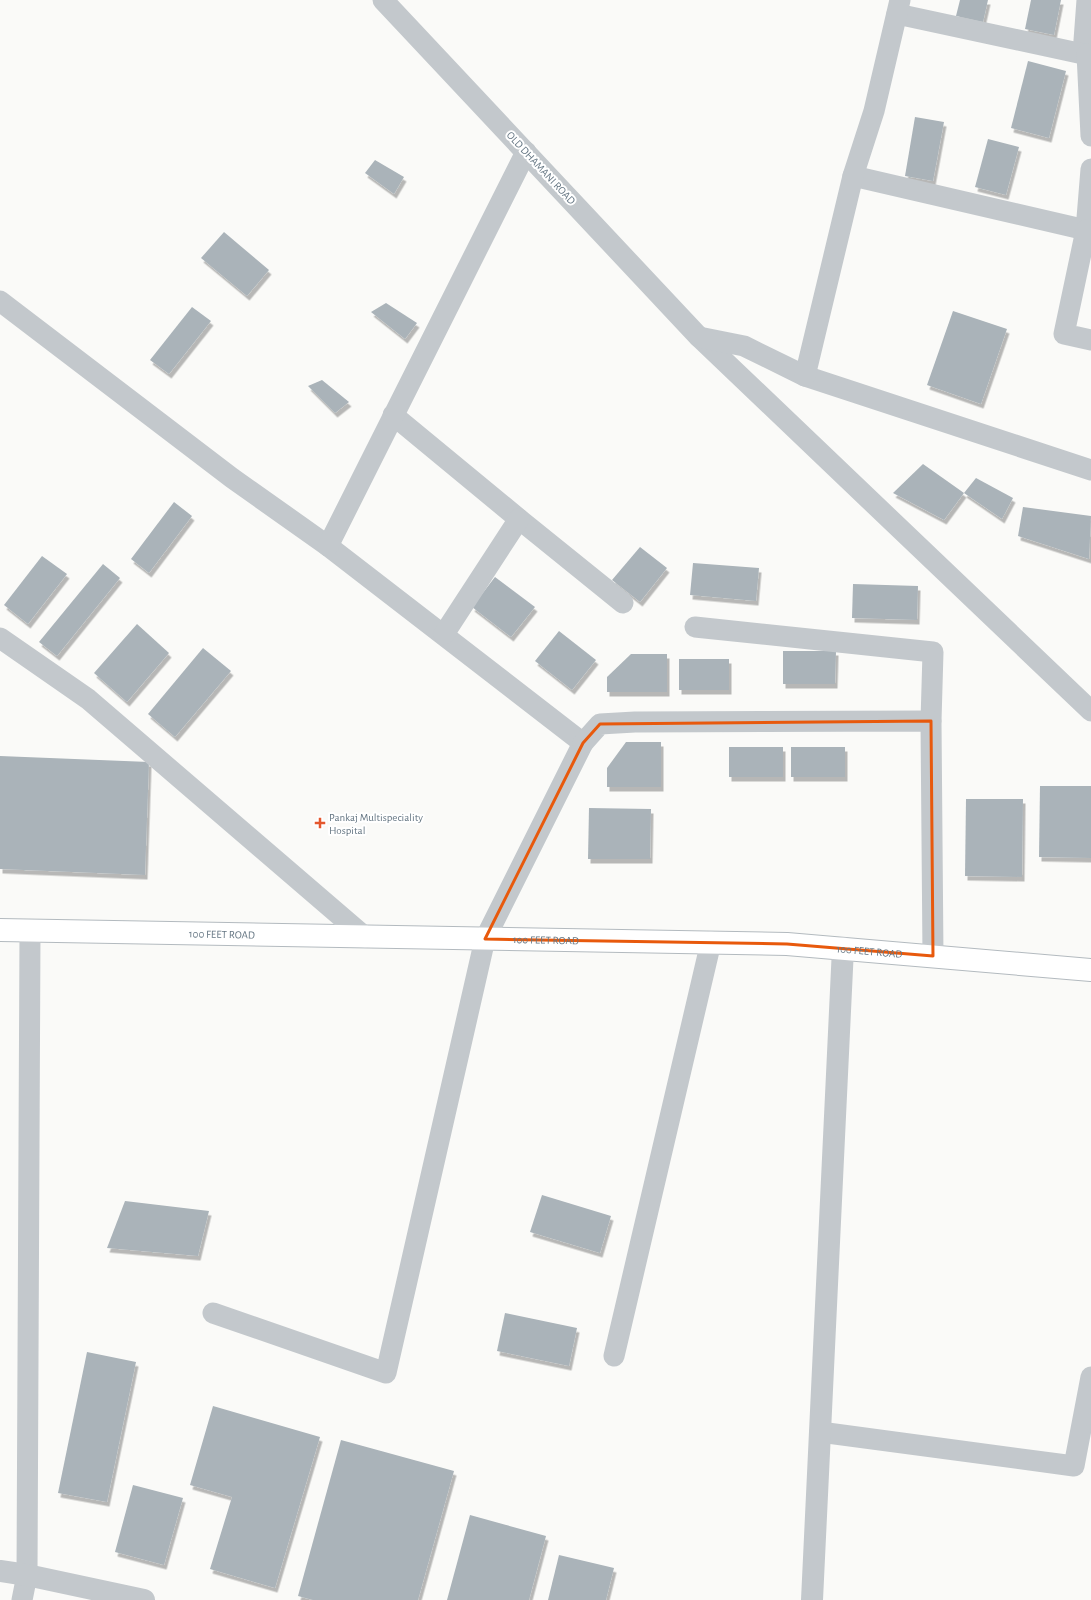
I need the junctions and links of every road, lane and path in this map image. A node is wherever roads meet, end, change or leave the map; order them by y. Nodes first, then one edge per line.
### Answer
1 (383, 0) edge
2 (1087, 0) edge
3 (899, 7) edge
4 (1087, 54) edge
5 (1091, 136) edge
6 (526, 152) junction
7 (1091, 170) edge
8 (853, 176) junction
9 (1088, 231) edge
10 (0, 301) edge
11 (699, 337) junction
12 (1091, 340) edge
13 (805, 376) junction
14 (393, 415) junction
15 (1091, 470) edge
16 (518, 519) junction
17 (328, 546) junction
18 (623, 603) dead end
19 (696, 627) dead end
20 (444, 634) junction
21 (0, 638) edge
22 (1091, 711) edge
23 (931, 722) junction
24 (583, 743) junction
25 (0, 930) edge
26 (30, 931) junction
27 (366, 937) junction
28 (485, 939) junction
29 (711, 942) junction
30 (843, 948) junction
31 (933, 956) junction
32 (1091, 970) edge
33 (213, 1312) dead end
34 (614, 1356) dead end
35 (1091, 1377) edge
36 (820, 1432) junction
37 (0, 1571) edge
38 (26, 1575) junction
39 (22, 1600) edge
40 (144, 1600) edge
41 (812, 1600) edge

1 - 6 street, OLD DHAMANI ROAD
2 - 4 street
3 - 4 street
3 - 8 street
4 - 5 street
6 - 11 street, OLD DHAMANI ROAD
6 - 14 street
7 - 9 street
8 - 9 street
8 - 13 street
9 - 12 street
10 - 17 street
11 - 13 street
11 - 22 street, OLD DHAMANI ROAD
13 - 15 street
14 - 16 street
14 - 17 street
16 - 18 street
16 - 20 street
17 - 20 street
19 - 23 street
20 - 24 street
21 - 27 street
23 - 24 street
23 - 31 street
24 - 28 street
25 - 26 main road, 100 FEET ROAD
26 - 27 main road, 100 FEET ROAD
26 - 38 street
27 - 28 main road, 100 FEET ROAD
28 - 29 main road, 100 FEET ROAD
28 - 33 street
29 - 30 main road, 100 FEET ROAD
29 - 34 street
30 - 31 main road, 100 FEET ROAD
30 - 36 street
31 - 32 main road, 100 FEET ROAD
35 - 36 street
36 - 41 street
37 - 38 street
38 - 39 street
38 - 40 street

